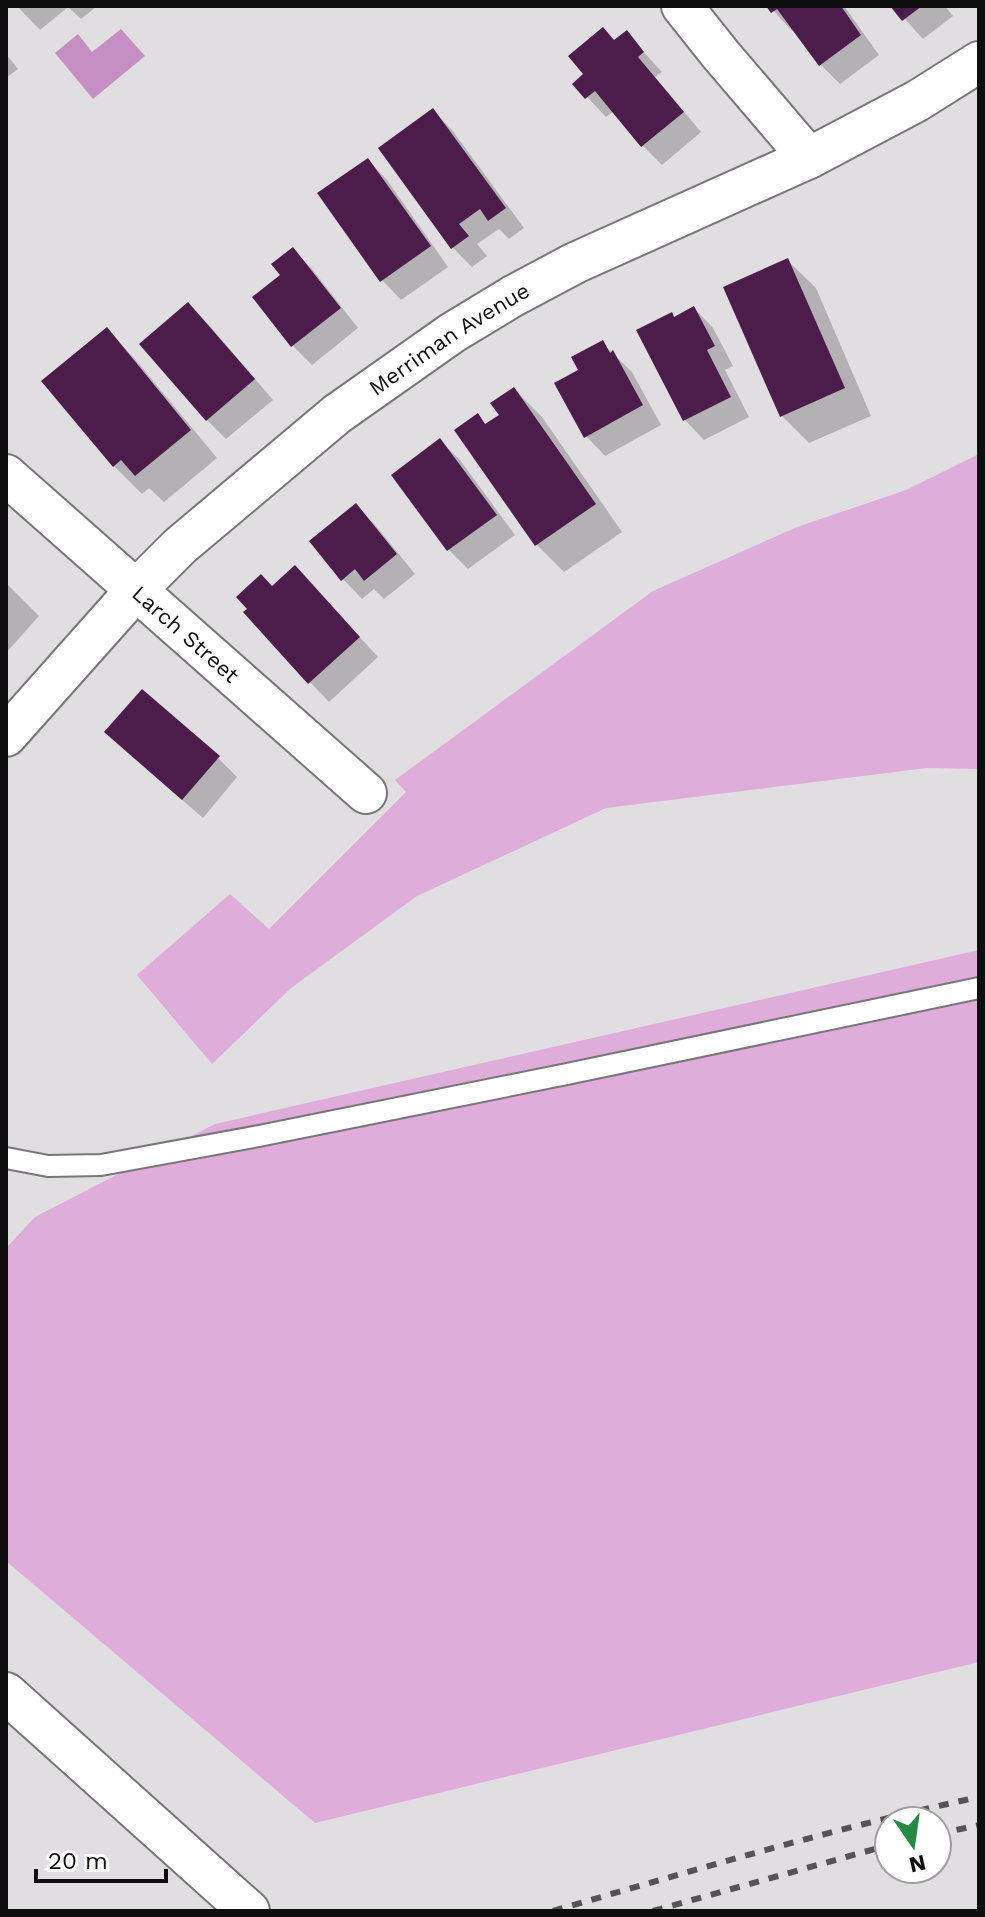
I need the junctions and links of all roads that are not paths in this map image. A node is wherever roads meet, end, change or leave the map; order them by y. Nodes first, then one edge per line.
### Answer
1 (682, 6) edge
2 (979, 62) edge
3 (809, 158) junction
4 (6, 475) edge
5 (136, 590) junction
6 (6, 736) edge
7 (366, 793) dead end
8 (979, 988) edge
9 (6, 1158) edge
10 (6, 1693) edge
11 (249, 1911) edge

1 - 3 street
2 - 3 street, Merriman Avenue
3 - 5 street, Merriman Avenue
4 - 5 street, Larch Street
5 - 6 street, Merriman Avenue
5 - 7 street, Larch Street
8 - 9 lane
10 - 11 street

